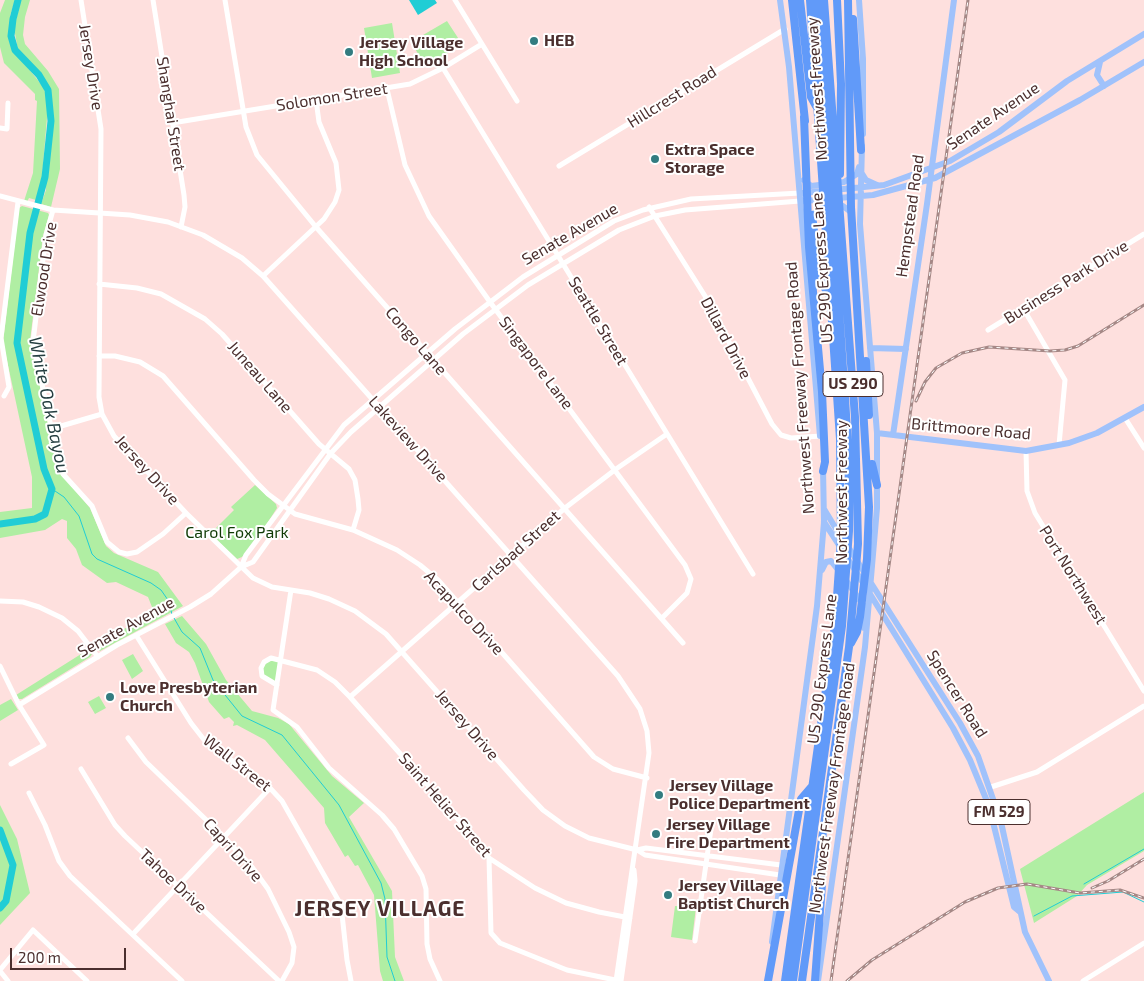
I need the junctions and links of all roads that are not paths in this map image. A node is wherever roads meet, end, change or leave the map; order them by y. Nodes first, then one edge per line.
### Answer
1 (81, 0) edge
2 (153, 0) edge
3 (225, 0) edge
4 (455, 0) edge
5 (780, 0) edge
6 (792, 0) edge
7 (800, 0) edge
8 (810, 0) edge
9 (818, 0) edge
10 (824, 0) edge
11 (837, 0) edge
12 (849, 0) edge
13 (859, 0) edge
14 (954, 0) edge
15 (785, 28) junction
16 (1144, 34) edge
17 (482, 44) junction
18 (1100, 61) junction
19 (1144, 62) edge
20 (443, 68) junction
21 (1104, 86) junction
22 (387, 89) junction
23 (316, 100) junction
24 (517, 101) dead end
25 (8, 103) dead end
26 (244, 111) junction
27 (818, 111) junction
28 (172, 124) junction
29 (0, 128) edge
30 (861, 150) junction
31 (861, 161) junction
32 (832, 165) junction
33 (559, 166) dead end
34 (804, 167) junction
35 (861, 172) junction
36 (805, 182) junction
37 (879, 186) junction
38 (860, 189) junction
39 (800, 193) junction
40 (0, 196) edge
41 (860, 197) junction
42 (800, 201) junction
43 (18, 202) junction
44 (650, 208) junction
45 (53, 210) junction
46 (99, 214) junction
47 (655, 216) junction
48 (833, 224) junction
49 (860, 224) junction
50 (181, 227) junction
51 (316, 227) junction
52 (802, 231) junction
53 (1144, 234) edge
54 (558, 255) junction
55 (563, 263) junction
56 (263, 276) junction
57 (856, 277) junction
58 (99, 284) junction
59 (830, 297) junction
60 (490, 302) junction
61 (495, 308) junction
62 (1024, 308) junction
63 (988, 330) dead end
64 (870, 348) junction
65 (906, 349) junction
66 (426, 353) junction
67 (99, 356) junction
68 (432, 360) junction
69 (4, 396) dead end
70 (373, 399) junction
71 (379, 406) junction
72 (1144, 407) edge
73 (102, 414) junction
74 (1126, 418) junction
75 (51, 429) junction
76 (877, 433) junction
77 (668, 434) junction
78 (893, 435) junction
79 (820, 436) junction
80 (1059, 446) junction
81 (325, 448) junction
82 (1144, 448) edge
83 (1026, 452) junction
84 (331, 453) junction
85 (616, 469) junction
86 (823, 471) junction
87 (878, 485) junction
88 (282, 506) junction
89 (565, 508) junction
90 (824, 509) junction
91 (291, 511) junction
92 (186, 513) junction
93 (824, 522) junction
94 (353, 530) junction
95 (512, 556) junction
96 (242, 567) junction
97 (753, 574) dead end
98 (820, 576) junction
99 (871, 584) junction
100 (290, 590) junction
101 (871, 595) junction
102 (0, 601) edge
103 (458, 603) junction
104 (881, 612) junction
105 (869, 616) junction
106 (662, 618) junction
107 (136, 635) junction
108 (683, 643) dead end
109 (849, 647) junction
110 (865, 647) junction
111 (403, 651) junction
112 (98, 657) junction
113 (281, 659) junction
114 (0, 666) edge
115 (277, 685) junction
116 (1144, 690) edge
117 (350, 697) junction
118 (19, 705) junction
119 (1144, 706) edge
120 (128, 738) dead end
121 (962, 744) junction
122 (11, 764) dead end
123 (81, 769) dead end
124 (647, 778) junction
125 (812, 785) junction
126 (991, 787) junction
127 (270, 788) junction
128 (29, 793) dead end
129 (989, 806) junction
130 (711, 829) dead end
131 (224, 837) junction
132 (636, 850) junction
133 (489, 858) junction
134 (707, 859) junction
135 (818, 862) junction
136 (781, 865) junction
137 (780, 875) junction
138 (178, 886) junction
139 (1020, 912) junction
140 (627, 917) junction
141 (133, 934) junction
142 (696, 941) dead end
143 (1144, 943) edge
144 (0, 971) edge
145 (8, 981) edge
146 (87, 981) edge
147 (182, 981) edge
148 (280, 981) edge
149 (351, 981) edge
150 (440, 981) edge
151 (618, 981) edge
152 (768, 981) edge
153 (785, 981) edge
154 (794, 981) edge
155 (802, 981) edge
156 (817, 981) edge
157 (1048, 981) edge
158 (1083, 981) edge

1 - 46 street, Jersey Drive
2 - 28 street, Shanghai Street
3 - 26 street, Congo Lane
4 - 17 street
5 - 15 main road, Northwest Freeway Frontage Road
6 - 34 highway
7 - 27 highway
8 - 27 highway, Northwest Freeway
9 - 32 highway, US 290 Express Lane
10 - 32 highway, Northwest Freeway
11 - 32 highway
12 - 30 highway
12 - 57 highway
13 - 30 main road, Northwest Freeway Frontage Road
14 - 65 main road, Hempstead Road
15 - 33 street, Hillcrest Road
15 - 34 main road, Northwest Freeway Frontage Road
16 - 18 main road, Senate Avenue
17 - 20 street, Solomon Street
17 - 24 street
18 - 21 main road
18 - 37 main road, Senate Avenue
19 - 21 main road, Senate Avenue
20 - 22 street, Solomon Street
20 - 54 street, Seattle Street
21 - 41 main road, Senate Avenue
22 - 23 street, Solomon Street
22 - 60 street, Singapore Lane
23 - 26 street, Solomon Street
23 - 51 street
25 - 29 street
26 - 28 street, Solomon Street
26 - 51 street, Congo Lane
27 - 32 highway, Northwest Freeway
28 - 50 street, Shanghai Street
30 - 31 main road, Northwest Freeway Frontage Road
31 - 35 main road, Northwest Freeway Frontage Road
31 - 36 main road
32 - 48 highway, US 290 Express Lane
32 - 48 highway, Northwest Freeway / US 290
34 - 36 highway
34 - 39 main road, Northwest Freeway Frontage Road
34 - 59 highway
35 - 37 main road
35 - 38 main road, Northwest Freeway Frontage Road
36 - 86 highway
37 - 38 main road, Senate Avenue
38 - 39 main road, Senate Avenue
38 - 41 main road, Northwest Freeway Frontage Road
39 - 42 main road, Northwest Freeway Frontage Road
39 - 44 street, Senate Avenue
40 - 43 street, Lakeview Drive
41 - 42 main road, Senate Avenue
41 - 49 main road, Northwest Freeway Frontage Road
42 - 47 street, Senate Avenue
42 - 52 main road, Northwest Freeway Frontage Road
43 - 45 street, Lakeview Drive
43 - 69 street
44 - 47 street, Dillard Drive
44 - 54 street, Senate Avenue
45 - 46 street, Lakeview Drive
45 - 75 street, Elwood Drive
46 - 50 street, Lakeview Drive
46 - 58 street, Jersey Drive
47 - 55 street, Senate Avenue
47 - 79 street, Dillard Drive
48 - 59 highway, Northwest Freeway / US 290
48 - 109 highway, Northwest Freeway / US 290
48 - 154 highway, US 290 Express Lane
49 - 52 main road
49 - 64 main road, Northwest Freeway Frontage Road
50 - 56 street, Lakeview Drive
51 - 56 street
51 - 66 street, Congo Lane
52 - 79 main road, Northwest Freeway Frontage Road
53 - 62 street, Business Park Drive
54 - 55 street, Seattle Street
54 - 60 street, Senate Avenue
55 - 61 street, Senate Avenue
55 - 77 street, Seattle Street
56 - 70 street, Lakeview Drive
57 - 87 highway
57 - 109 highway
58 - 67 street, Jersey Drive
58 - 81 street, Juneau Lane
59 - 125 highway, Northwest Freeway / US 290
60 - 61 street, Singapore Lane
60 - 66 street, Senate Avenue
61 - 68 street, Senate Avenue
61 - 85 street, Singapore Lane
62 - 63 street, Business Park Drive
62 - 80 street
64 - 65 main road
64 - 76 main road, Northwest Freeway Frontage Road
65 - 78 main road, Hempstead Road
66 - 68 street, Congo Lane
66 - 70 street, Senate Avenue
67 - 73 street, Jersey Drive
67 - 88 street, Acapulco Drive
68 - 71 street, Senate Avenue
68 - 89 street, Congo Lane
70 - 71 street, Lakeview Drive
70 - 81 street, Senate Avenue
71 - 84 street, Senate Avenue
71 - 95 street, Lakeview Drive
72 - 74 main road, Brittmoore Road
73 - 75 street
73 - 92 street, Jersey Drive
74 - 80 main road, Brittmoore Road
74 - 82 street
75 - 92 street, Elwood Drive
76 - 78 main road, Brittmoore Road
76 - 87 main road, Northwest Freeway Frontage Road
77 - 85 street, Carlsbad Street
77 - 97 street, Seattle Street
78 - 83 main road, Brittmoore Road
79 - 86 main road, Northwest Freeway Frontage Road
80 - 83 main road, Brittmoore Road
81 - 84 street, Juneau Lane
81 - 88 street, Senate Avenue
83 - 116 street, Port Northwest
84 - 91 street, Senate Avenue
84 - 94 street, Juneau Lane
85 - 89 street, Carlsbad Street
85 - 106 street, Singapore Lane
86 - 90 main road, Northwest Freeway Frontage Road
87 - 99 main road, Northwest Freeway Frontage Road
88 - 91 street, Acapulco Drive
88 - 96 street, Senate Avenue
89 - 95 street, Carlsbad Street
89 - 106 street, Congo Lane
90 - 93 main road, Northwest Freeway Frontage Road
90 - 99 main road, Spencer Road / FM 529
91 - 94 street, Acapulco Drive
91 - 96 street, Senate Avenue
92 - 96 street, Jersey Drive
93 - 98 main road, Northwest Freeway Frontage Road
93 - 101 main road, Spencer Road / FM 529
94 - 103 street, Acapulco Drive
95 - 103 street, Carlsbad Street
95 - 124 street, Lakeview Drive
96 - 100 street, Jersey Drive
96 - 107 street, Senate Avenue
98 - 110 main road
98 - 136 main road, Northwest Freeway Frontage Road
99 - 101 main road, Northwest Freeway Frontage Road
99 - 126 main road, Spencer Road / FM 529
100 - 111 street, Jersey Drive
100 - 113 street
101 - 104 main road, Spencer Road / FM 529
101 - 105 main road, Northwest Freeway Frontage Road
102 - 112 street
103 - 111 street, Carlsbad Street
103 - 124 street, Acapulco Drive
104 - 105 main road
104 - 121 main road, Spencer Road / FM 529
105 - 110 main road, Northwest Freeway Frontage Road
106 - 108 street, Congo Lane
107 - 112 street, Senate Avenue
107 - 127 street, Wall Street
109 - 135 highway, Northwest Freeway / US 290
110 - 156 main road, Northwest Freeway Frontage Road
111 - 117 street, Carlsbad Street
111 - 132 street, Jersey Drive
112 - 118 street, Senate Avenue
113 - 115 street
113 - 115 street
113 - 117 street, Saint Helier Street
114 - 118 street
115 - 150 street
117 - 133 street, Saint Helier Street
118 - 122 street
119 - 126 street
120 - 131 street, Capri Drive
121 - 126 main road
121 - 129 main road, Spencer Road / FM 529
123 - 138 street, Tahoe Drive
124 - 132 street, Lakeview Drive
125 - 152 highway
125 - 153 highway, Northwest Freeway / US 290
126 - 129 main road
126 - 139 main road, Spencer Road / FM 529
127 - 131 street
127 - 149 street, Wall Street
128 - 141 street
129 - 139 main road, Spencer Road / FM 529
130 - 134 street
131 - 138 street
131 - 148 street, Capri Drive
132 - 134 street, Jersey Drive
132 - 140 street, Lakeview Drive
133 - 140 street, Saint Helier Street
133 - 151 street
134 - 136 street, Jersey Drive
134 - 137 street, Jersey Drive
134 - 142 street
135 - 155 highway, Northwest Freeway / US 290
135 - 156 highway
136 - 137 main road, Northwest Freeway Frontage Road
137 - 152 main road, Northwest Freeway Frontage Road
138 - 141 street
138 - 148 street, Tahoe Drive
139 - 157 main road, Spencer Road / FM 529
140 - 151 street, Lakeview Drive
141 - 147 street
143 - 158 street
144 - 145 street
144 - 146 street

